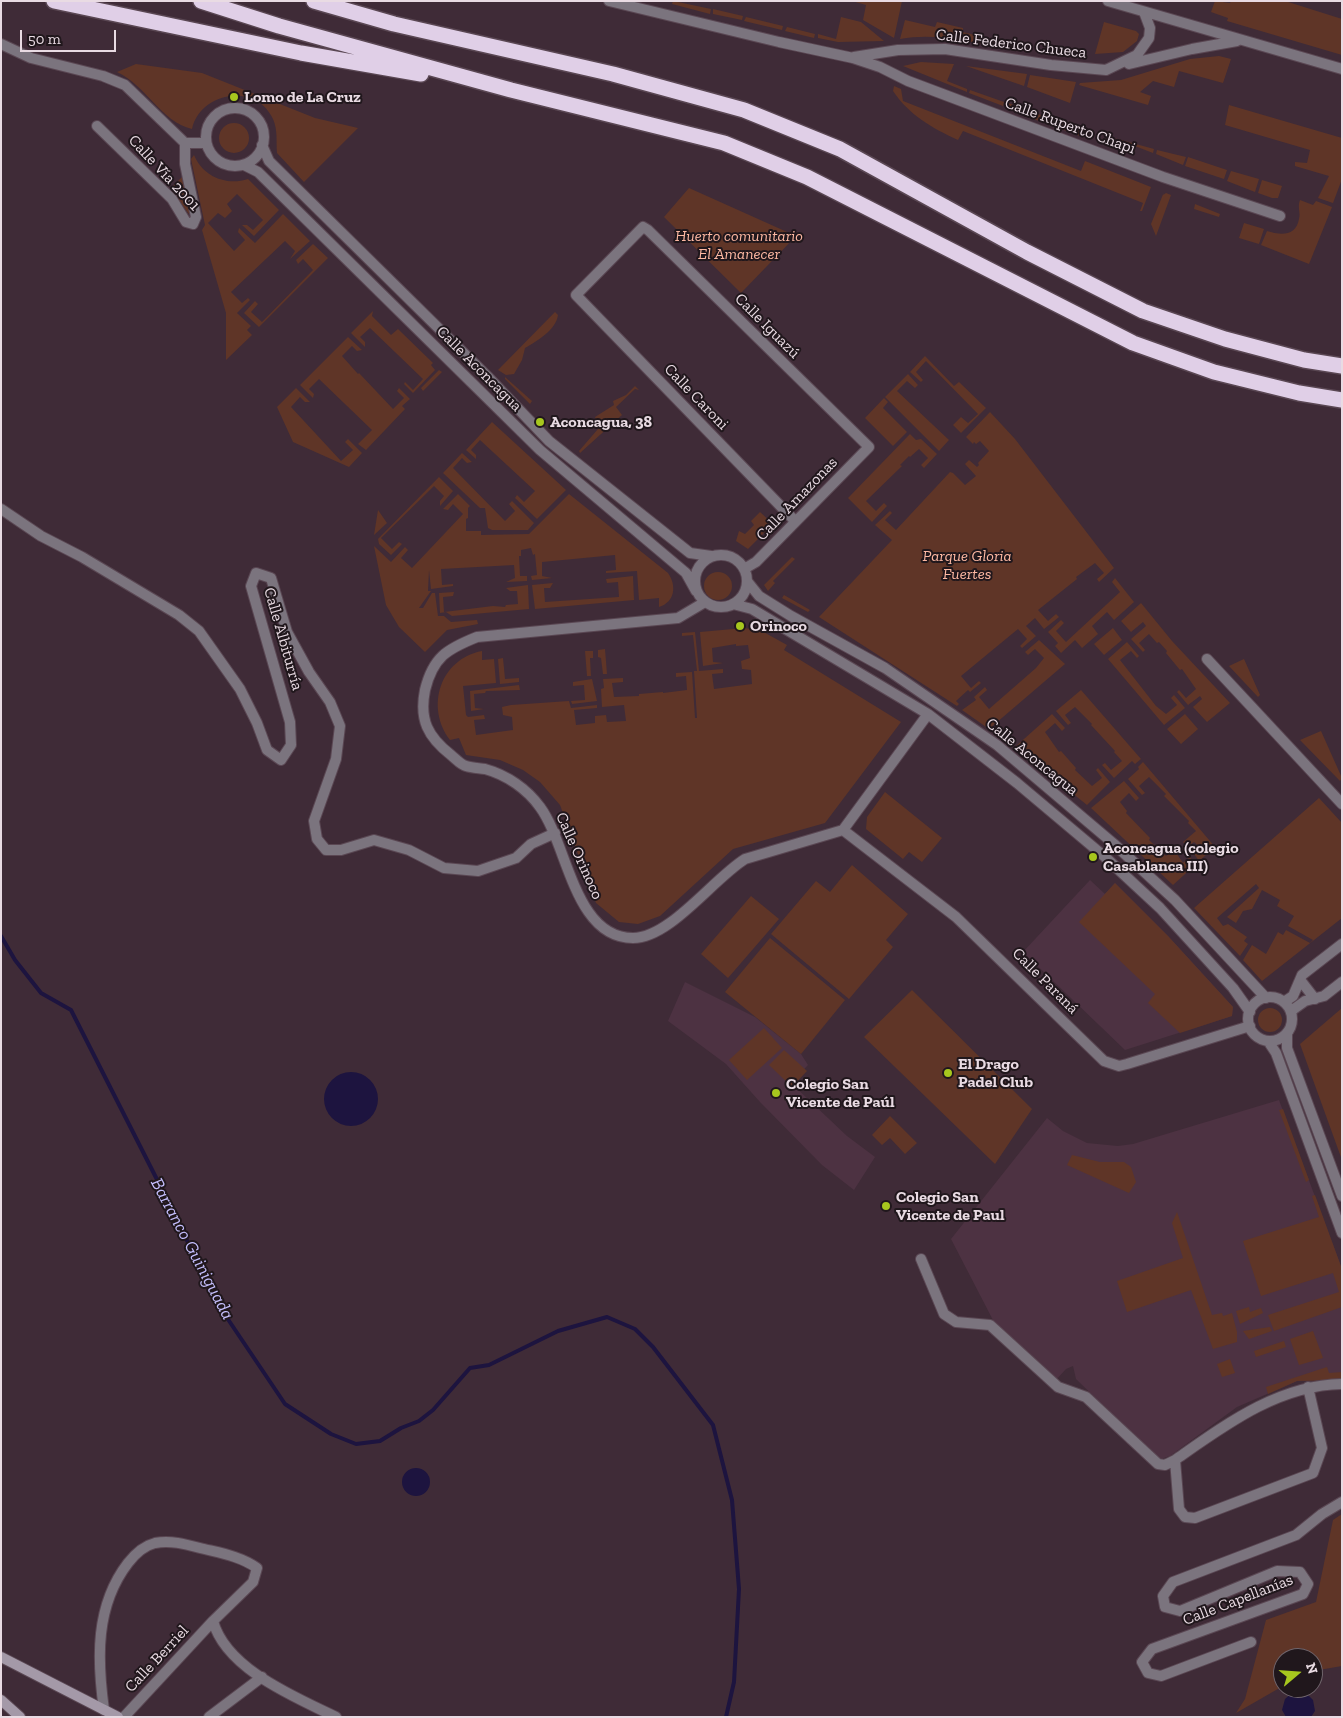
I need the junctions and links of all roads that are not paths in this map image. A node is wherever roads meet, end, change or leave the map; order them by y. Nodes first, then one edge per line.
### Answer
1 (54, 1) edge
2 (200, 1) edge
3 (314, 1) edge
4 (609, 1) edge
5 (1108, 1) edge
6 (1144, 12) junction
7 (1240, 40) junction
8 (1, 44) edge
9 (853, 58) junction
10 (1342, 69) edge
11 (1106, 70) junction
12 (511, 90) junction
13 (97, 126) dead end
14 (185, 143) junction
15 (206, 143) junction
16 (262, 145) junction
17 (244, 165) junction
18 (1280, 216) dead end
19 (576, 295) joint
20 (1342, 366) edge
21 (1342, 400) edge
22 (869, 448) joint
23 (1, 509) edge
24 (795, 521) junction
25 (711, 556) junction
26 (744, 569) junction
27 (747, 581) junction
28 (696, 591) junction
29 (705, 602) junction
30 (733, 604) junction
31 (1207, 659) dead end
32 (928, 714) junction
33 (1342, 804) edge
34 (843, 830) junction
35 (555, 833) junction
36 (1342, 944) edge
37 (1301, 980) junction
38 (1342, 982) edge
39 (1266, 998) junction
40 (1315, 999) junction
41 (1284, 1002) junction
42 (1290, 1011) junction
43 (1250, 1012) junction
44 (1250, 1026) junction
45 (1287, 1034) junction
46 (1268, 1041) junction
47 (1342, 1196) edge
48 (1342, 1233) edge
49 (921, 1259) dead end
50 (1342, 1384) edge
51 (1308, 1387) junction
52 (1175, 1460) junction
53 (1342, 1502) edge
54 (213, 1621) junction
55 (1251, 1642) dead end
56 (1, 1657) edge
57 (262, 1677) junction
58 (1, 1700) edge
59 (104, 1710) junction
60 (20, 1717) edge
61 (118, 1717) edge
62 (124, 1717) edge
63 (209, 1717) edge
64 (336, 1717) edge

1 - 12 highway
2 - 12 highway
3 - 20 highway
4 - 9 street, Calle Ruperto Chapi
5 - 6 street
6 - 7 street
6 - 11 street, Calle Federico Chueca
7 - 10 street
7 - 11 street, Calle Federico Chueca
8 - 14 street
9 - 11 street, Calle Federico Chueca
9 - 18 street, Calle Ruperto Chapi
12 - 21 highway
13 - 14 street, Calle Vía 2001
14 - 15 street
15 - 16 street
15 - 17 street
16 - 17 street
16 - 25 street, Calle Aconcagua
17 - 28 street, Calle Aconcagua
19 - 22 street, Calle Iguazú
19 - 24 street, Calle Caroni
22 - 24 street, Calle Amazonas
23 - 35 street, Calle Albiturría
24 - 26 street, Calle Amazonas
25 - 26 street
25 - 28 street
26 - 27 street
27 - 30 street
27 - 39 street, Calle Aconcagua
28 - 29 street
29 - 30 street
29 - 35 street, Calle Orinoco
30 - 32 street, Calle Aconcagua
31 - 33 street
32 - 34 street
32 - 43 street, Calle Aconcagua
34 - 35 street, Calle Orinoco
34 - 44 street, Calle Paraná
36 - 37 street
37 - 40 street
37 - 41 street
38 - 40 street
39 - 41 street
39 - 43 street
40 - 42 street
41 - 42 street
42 - 45 street
43 - 44 street
44 - 46 street
45 - 46 street
45 - 47 street
46 - 48 street
49 - 52 street
50 - 51 street
51 - 52 street
51 - 52 street
53 - 55 street, Calle Capellanías
54 - 57 street
54 - 59 street, Calle Berriel
54 - 62 street, Calle Berriel
56 - 59 street
57 - 63 street
57 - 64 street
58 - 60 street
59 - 61 street

